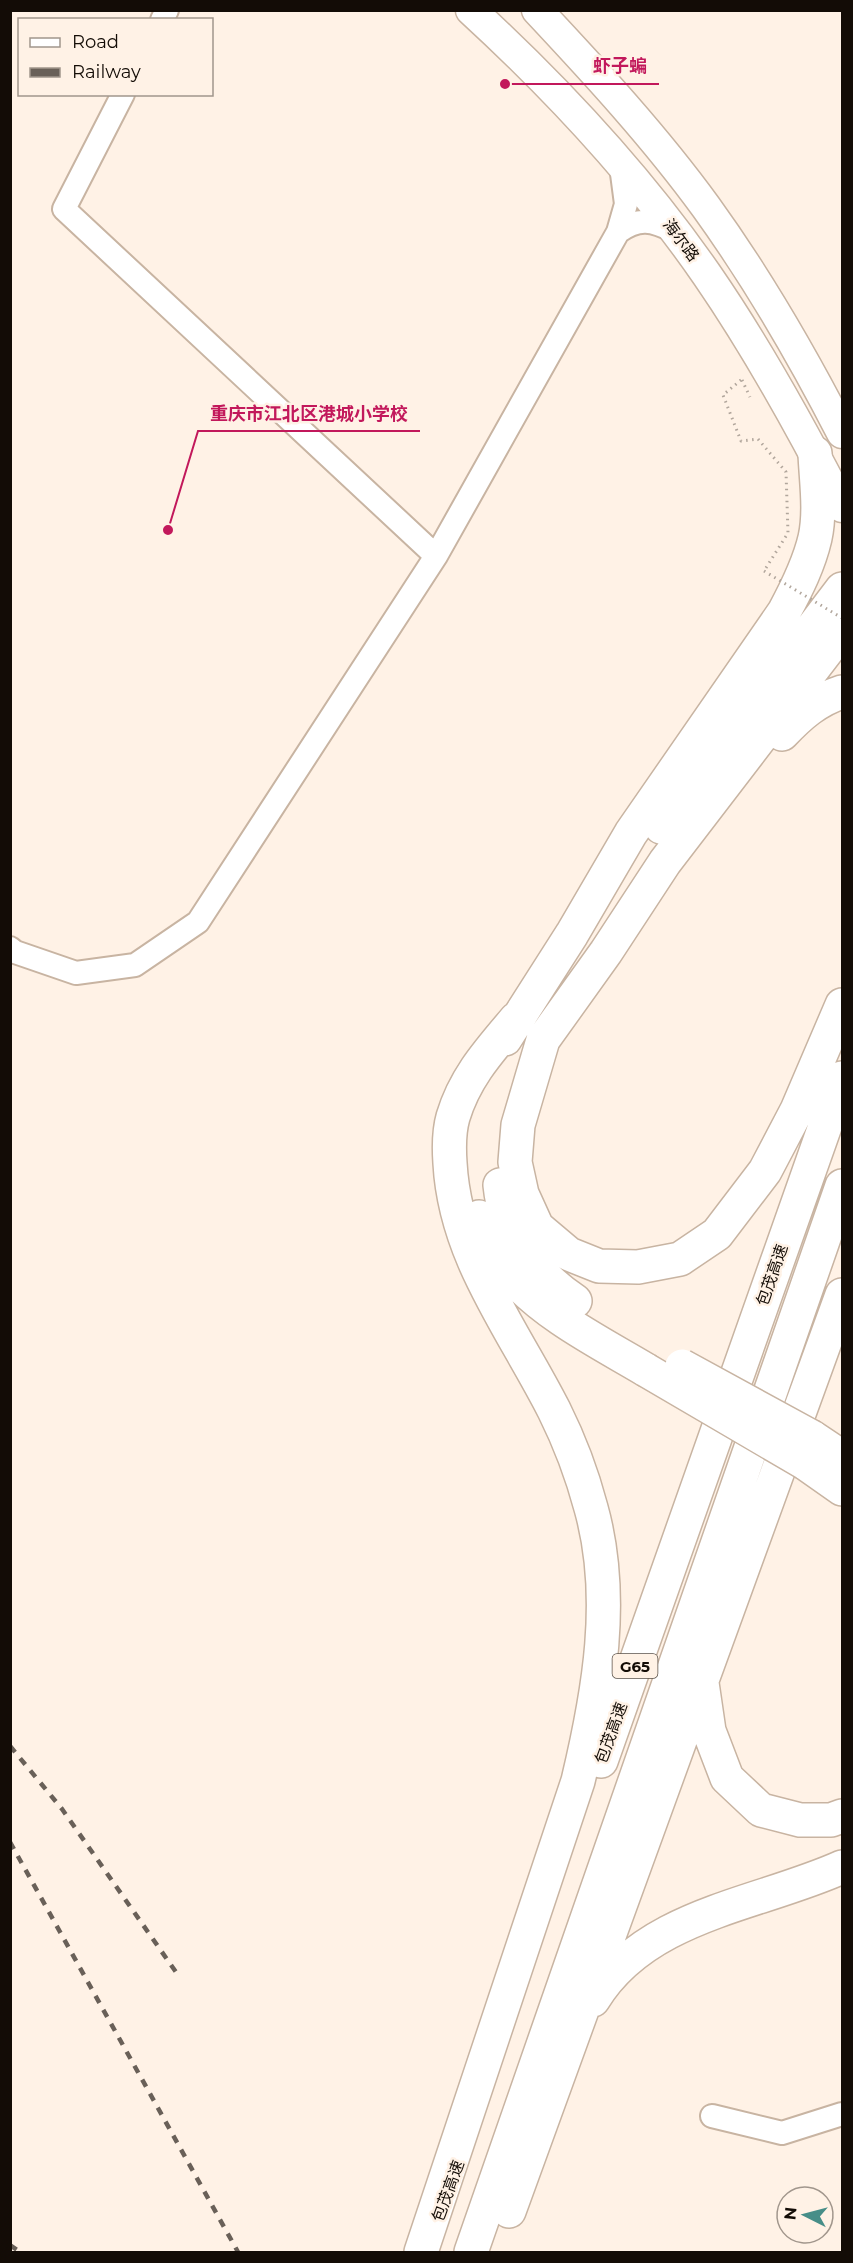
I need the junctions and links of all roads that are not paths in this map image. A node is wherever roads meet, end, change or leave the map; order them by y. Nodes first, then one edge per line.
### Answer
1 (471, 10) edge
2 (537, 10) edge
3 (122, 96) edge
4 (621, 166) junction
5 (618, 232) junction
6 (676, 232) junction
7 (843, 433) edge
8 (815, 453) junction
9 (843, 507) edge
10 (436, 556) junction
11 (843, 589) edge
12 (843, 631) edge
13 (843, 692) edge
14 (572, 934) junction
15 (10, 948) edge
16 (606, 952) junction
17 (843, 1005) edge
18 (516, 1019) junction
19 (543, 1040) junction
20 (843, 1078) edge
21 (843, 1186) edge
22 (843, 1295) edge
23 (809, 1450) junction
24 (843, 1457) edge
25 (843, 1489) edge
26 (701, 1679) junction
27 (843, 1816) edge
28 (843, 1867) edge
29 (570, 2041) junction
30 (843, 2114) edge
31 (712, 2116) dead end
32 (421, 2253) edge
33 (426, 2253) edge
34 (471, 2253) edge
35 (494, 2253) edge

1 - 4 main road, 海尔路
2 - 7 main road
3 - 10 street
4 - 5 street
4 - 6 main road, 海尔路
5 - 6 street
5 - 10 street
6 - 8 main road, 海尔路
8 - 9 main road, 海尔路
8 - 14 highway
10 - 15 street
11 - 14 highway
12 - 16 highway
13 - 16 highway
14 - 18 highway
16 - 19 highway
17 - 19 highway
18 - 23 highway, bridge
18 - 32 highway
19 - 23 highway, bridge
20 - 33 highway, 包茂高速 / G65
21 - 34 highway, G65
22 - 26 highway
23 - 24 highway
23 - 25 highway
26 - 27 highway
26 - 29 highway
28 - 29 highway
29 - 35 highway
30 - 31 street

